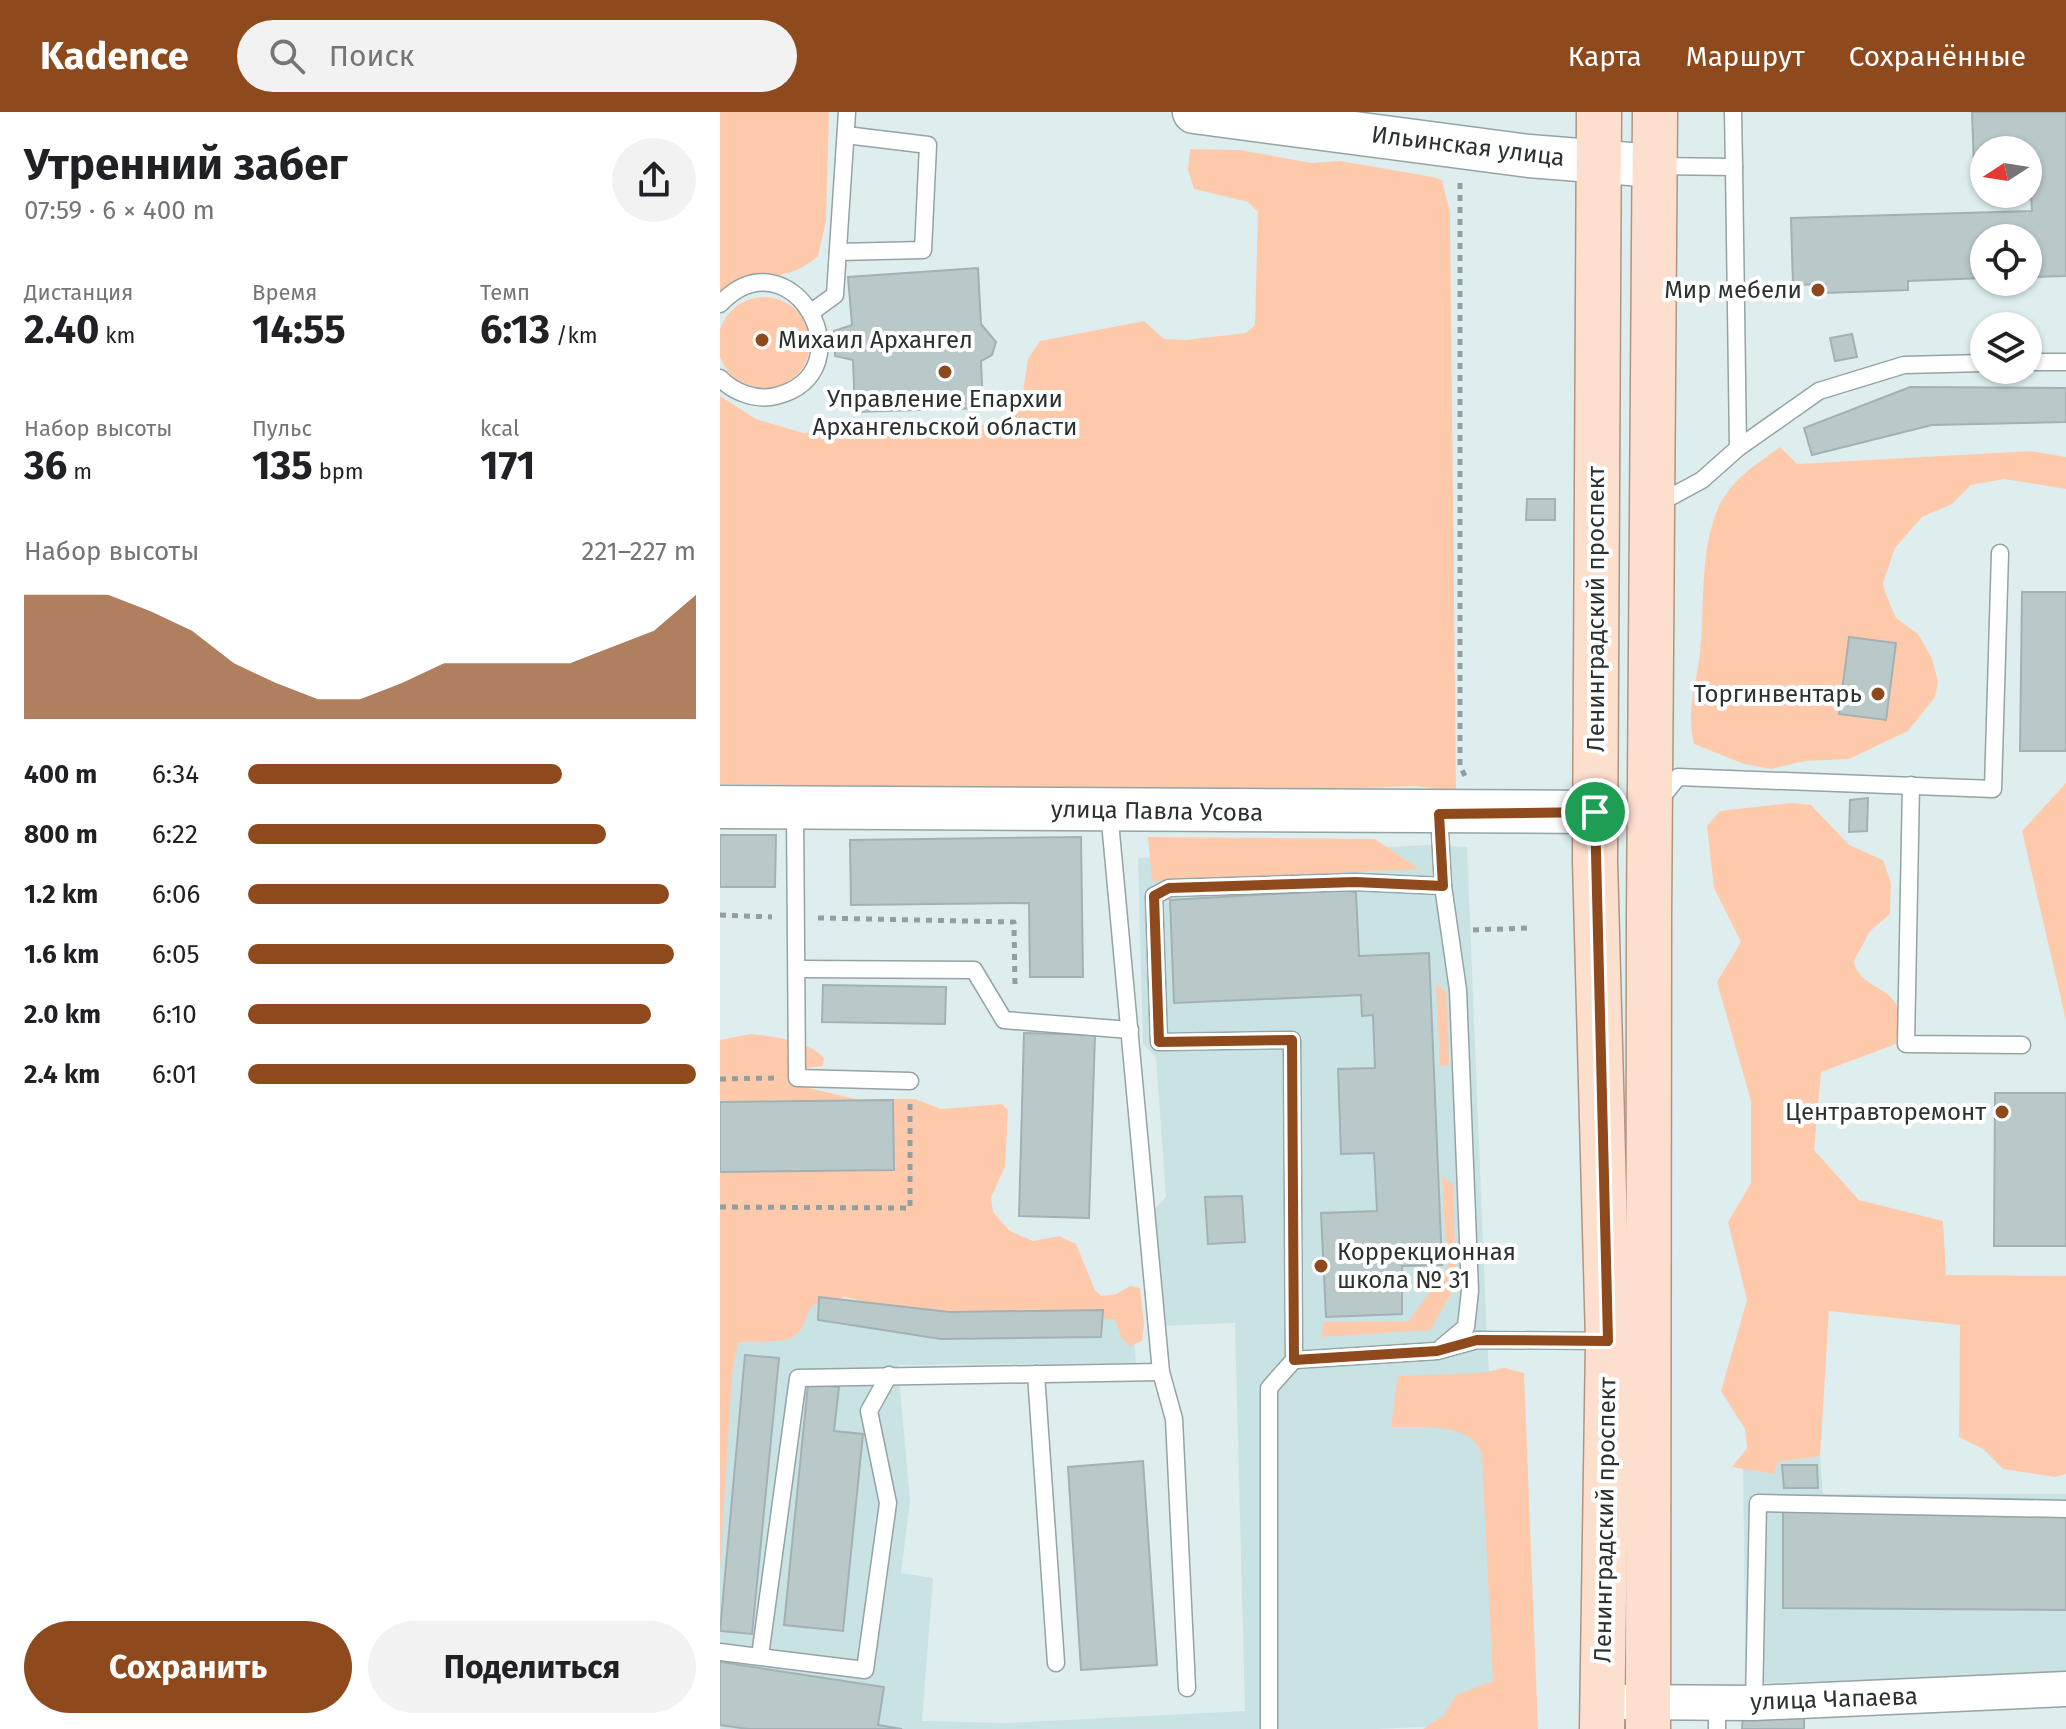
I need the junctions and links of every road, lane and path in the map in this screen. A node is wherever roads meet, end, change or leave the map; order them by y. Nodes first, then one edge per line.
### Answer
1 (847, 112) edge
2 (1194, 112) edge
3 (1599, 112) edge
4 (1655, 112) edge
5 (1733, 112) edge
6 (846, 135) junction
7 (1599, 161) junction
8 (1655, 166) junction
9 (1734, 167) junction
10 (1460, 173) dead end
11 (838, 252) junction
12 (720, 304) edge
13 (813, 311) junction
14 (2042, 362) edge
15 (2066, 362) edge
16 (1970, 363) edge
17 (720, 378) edge
18 (1738, 448) junction
19 (1653, 507) junction
20 (2000, 553) dead end
21 (1469, 783) dead end
22 (1911, 785) junction
23 (720, 807) edge
24 (795, 808) junction
25 (1109, 811) junction
26 (1595, 812) junction
27 (1649, 812) junction
28 (1439, 814) junction
29 (1443, 886) junction
30 (720, 915) edge
31 (796, 918) junction
32 (1528, 928) dead end
33 (1449, 934) junction
34 (799, 969) junction
35 (1015, 1021) junction
36 (1130, 1030) junction
37 (2022, 1045) dead end
38 (797, 1078) junction
39 (720, 1079) edge
40 (910, 1081) joint
41 (720, 1207) edge
42 (1608, 1341) junction
43 (1437, 1351) junction
44 (1294, 1360) junction
45 (1161, 1372) junction
46 (1036, 1374) junction
47 (889, 1375) junction
48 (2066, 1509) edge
49 (720, 1652) edge
50 (760, 1656) junction
51 (1056, 1663) dead end
52 (1187, 1688) dead end
53 (2066, 1689) edge
54 (1754, 1703) junction
55 (1602, 1716) edge
56 (1648, 1716) edge
57 (1717, 1716) edge
58 (1269, 1729) edge

1 - 6 lane
2 - 7 street, Ильинская улица
3 - 7 main road, Ленинградский проспект
4 - 8 main road, Ленинградский проспект
5 - 9 lane
6 - 11 lane
6 - 11 lane
7 - 8 street, Ильинская улица
7 - 26 main road, Ленинградский проспект
8 - 9 lane
8 - 19 main road, Ленинградский проспект
9 - 18 lane
10 - 21 path
11 - 13 lane
12 - 13 lane
13 - 17 lane
14 - 15 lane
16 - 18 lane
18 - 19 lane
19 - 27 main road, Ленинградский проспект
20 - 22 lane
22 - 27 lane
22 - 37 lane
23 - 24 street, улица Павла Усова
24 - 25 street, улица Павла Усова
24 - 31 lane
25 - 28 street, улица Павла Усова
25 - 36 lane
26 - 27 main road
26 - 28 street, улица Павла Усова
26 - 42 main road, Ленинградский проспект
27 - 56 main road, Ленинградский проспект
28 - 29 lane
29 - 33 lane
29 - 44 lane
30 - 31 path
31 - 34 lane
31 - 35 path
32 - 33 path
33 - 43 lane
34 - 35 lane
34 - 38 lane
35 - 36 lane
36 - 45 lane
38 - 39 path
38 - 40 lane
40 - 41 path
42 - 43 lane
42 - 55 main road, Ленинградский проспект
43 - 44 lane
44 - 58 lane
45 - 46 lane
45 - 52 lane
46 - 47 lane
46 - 51 lane
47 - 50 lane
47 - 50 lane
48 - 54 lane
49 - 50 lane
53 - 54 street, улица Чапаева
54 - 57 street, улица Чапаева
55 - 56 street, улица Чапаева
56 - 57 street, улица Чапаева

